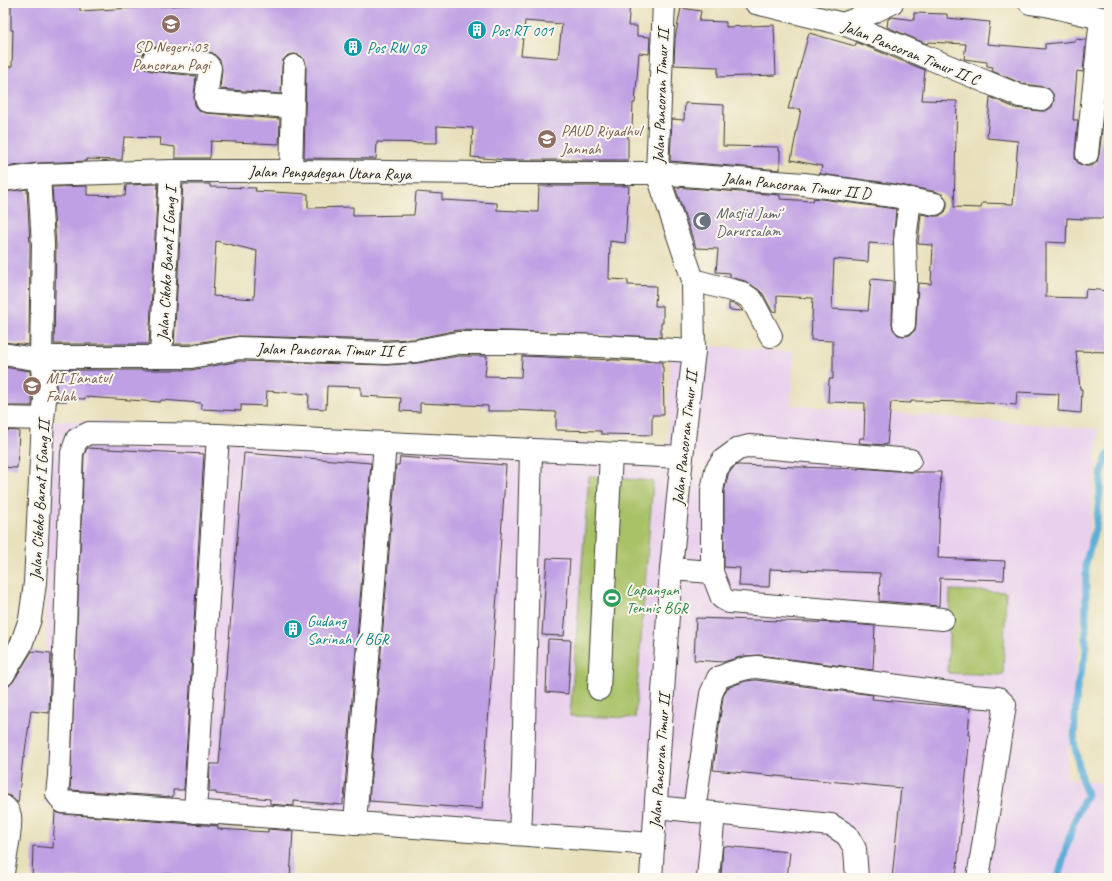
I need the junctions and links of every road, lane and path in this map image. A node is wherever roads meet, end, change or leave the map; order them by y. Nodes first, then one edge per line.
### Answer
1 (664, 3) edge
2 (756, 3) edge
3 (892, 3) edge
4 (1030, 3) edge
5 (1105, 19) edge
6 (843, 24) junction
7 (154, 59) dead end
8 (294, 66) dead end
9 (1042, 99) dead end
10 (292, 108) junction
11 (1087, 154) dead end
12 (171, 171) junction
13 (291, 171) junction
14 (657, 173) junction
15 (39, 175) junction
16 (3, 180) edge
17 (910, 199) junction
18 (935, 204) dead end
19 (693, 280) junction
20 (904, 324) dead end
21 (771, 336) dead end
22 (694, 351) junction
23 (3, 354) edge
24 (161, 356) junction
25 (41, 358) junction
26 (3, 418) edge
27 (43, 419) junction
28 (218, 435) junction
29 (385, 443) junction
30 (532, 450) junction
31 (611, 454) junction
32 (682, 457) junction
33 (910, 460) dead end
34 (671, 569) junction
35 (712, 572) junction
36 (943, 619) dead end
37 (3, 675) edge
38 (599, 689) dead end
39 (3, 806) edge
40 (656, 807) junction
41 (195, 812) junction
42 (704, 812) junction
43 (355, 823) junction
44 (520, 834) junction
45 (653, 844) junction
46 (3, 873) edge
47 (651, 878) edge
48 (708, 878) edge
49 (857, 878) edge
50 (978, 878) edge

1 - 14 street, Jalan Pancoran Timur II
2 - 6 street, Jalan Pancoran Timur II C
3 - 6 street
4 - 5 street
5 - 11 street
6 - 9 street, Jalan Pancoran Timur II C
7 - 10 street
8 - 10 street
10 - 13 street
12 - 13 street, Jalan Pengadegan Utara Raya
12 - 15 street, Jalan Pengadegan Utara Raya
12 - 24 street, Jalan Cikoko Barat I Gang I
13 - 14 street, Jalan Pengadegan Utara Raya
14 - 17 street, Jalan Pancoran Timur II D
14 - 19 street, Jalan Pancoran Timur II
15 - 16 street, Jalan Pengadegan Utara Raya
15 - 25 street, Jalan Cikoko Barat I Gang II
17 - 18 street, Jalan Pancoran Timur II D
17 - 20 street
19 - 21 street
19 - 22 street, Jalan Pancoran Timur II
22 - 24 street, Jalan Pancoran Timur II E
22 - 32 street, Jalan Pancoran Timur II
23 - 25 street, Jalan Pancoran Timur II E
24 - 25 street, Jalan Pancoran Timur II E
25 - 27 street, Jalan Cikoko Barat I Gang II
26 - 27 street
27 - 37 street, Jalan Cikoko Barat I Gang II
28 - 29 street
28 - 41 street
28 - 41 street
29 - 30 street
29 - 43 street
30 - 31 street
30 - 44 street
31 - 32 street
31 - 38 street
32 - 34 street, Jalan Pancoran Timur II
33 - 35 street
34 - 35 street
34 - 40 street, Jalan Pancoran Timur II
35 - 36 street
39 - 46 street
40 - 42 street
40 - 45 street, Jalan Pancoran Timur II
41 - 43 street
42 - 48 street
42 - 49 street
42 - 50 street
43 - 44 street
44 - 45 street
45 - 47 street, Jalan Pancoran Timur II

